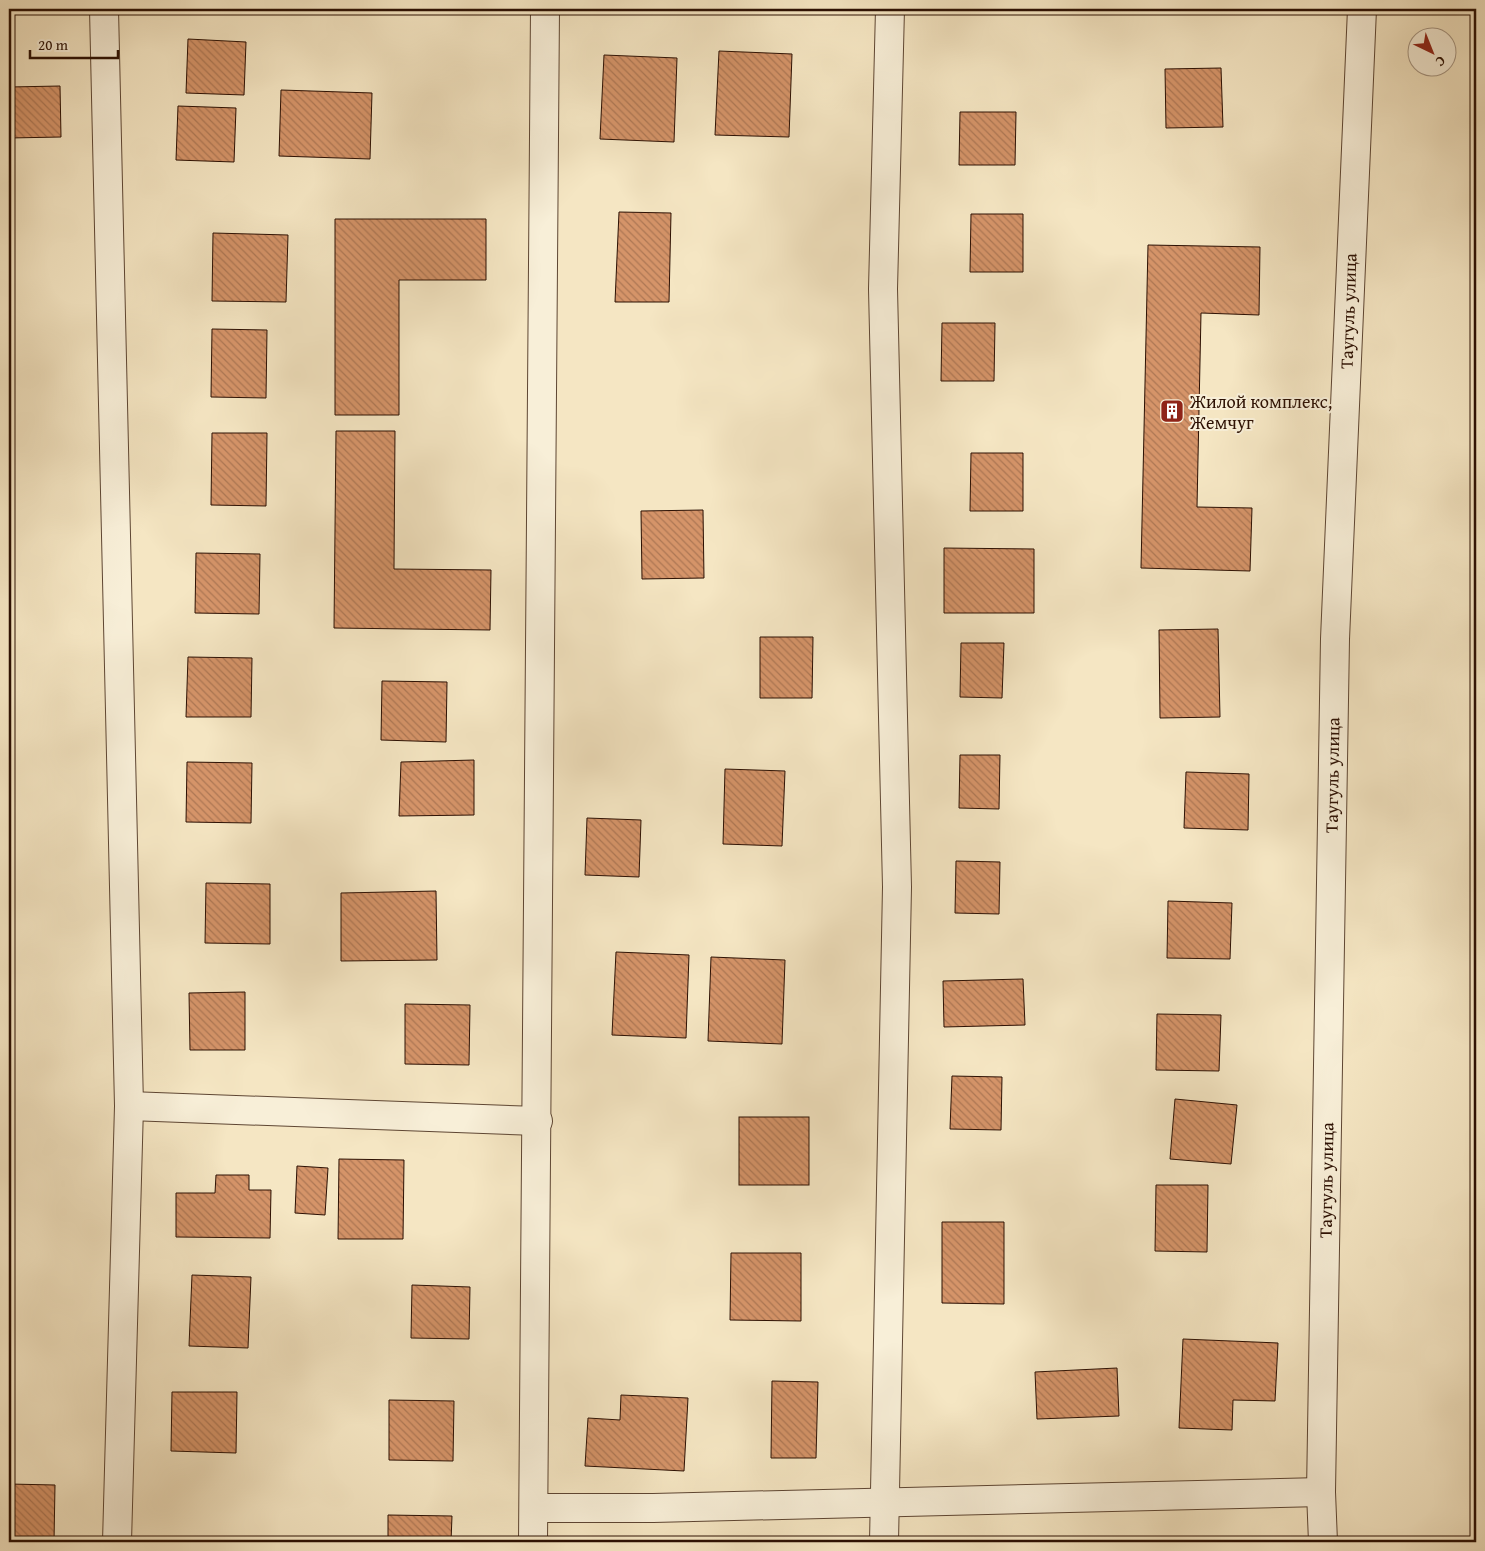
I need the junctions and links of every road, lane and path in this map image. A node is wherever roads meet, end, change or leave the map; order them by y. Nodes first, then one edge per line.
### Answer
1 (104, 9) edge
2 (545, 9) edge
3 (890, 9) edge
4 (1362, 9) edge
5 (129, 1106) junction
6 (538, 1121) junction
7 (1321, 1492) junction
8 (884, 1504) junction
9 (535, 1508) junction
10 (117, 1542) edge
11 (533, 1542) edge
12 (884, 1542) edge
13 (1323, 1542) edge

1 - 5 street
2 - 6 street
3 - 8 street
4 - 7 street, Таугуль улица
5 - 6 street
5 - 10 street
6 - 9 street
7 - 8 street
7 - 13 street, Таугуль улица
8 - 9 street
8 - 12 street
9 - 11 street

